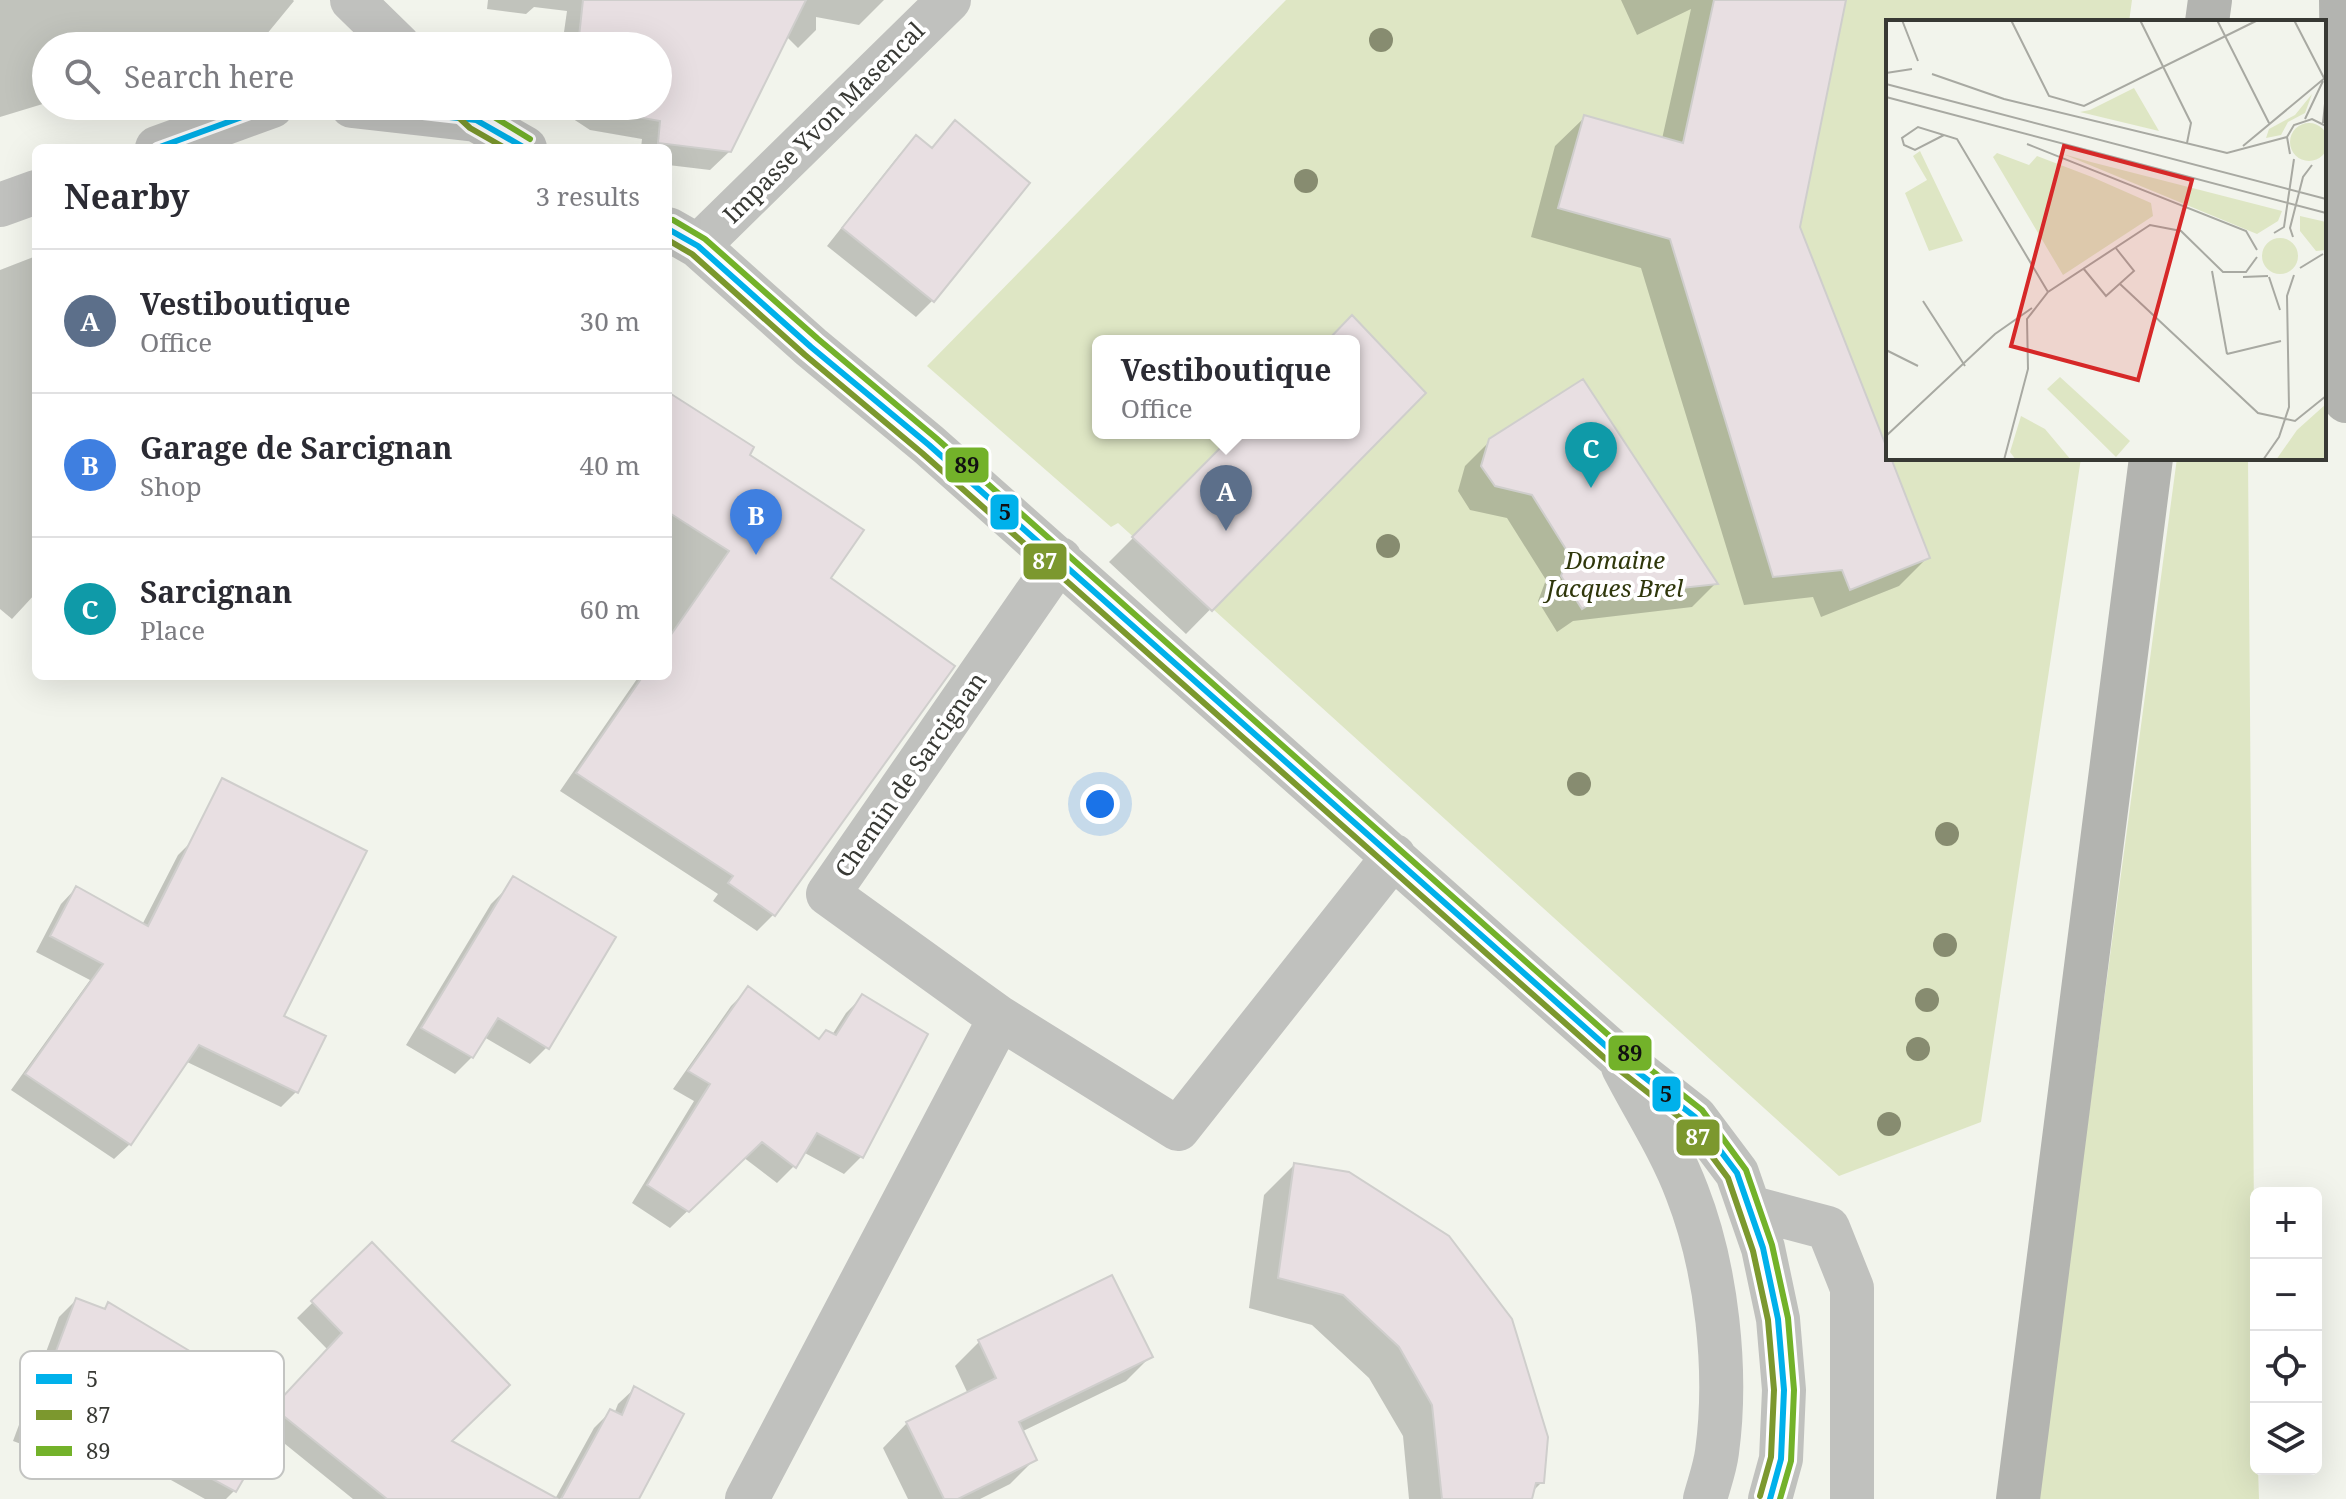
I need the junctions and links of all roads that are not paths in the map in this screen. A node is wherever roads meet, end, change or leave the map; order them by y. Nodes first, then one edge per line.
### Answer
1 (352, 0) edge
2 (949, 0) edge
3 (2210, 0) edge
4 (2341, 0) edge
5 (2207, 20) edge
6 (385, 32) edge
7 (234, 120) edge
8 (479, 120) edge
9 (168, 144) edge
10 (518, 144) edge
11 (32, 193) edge
12 (0, 205) edge
13 (683, 238) edge
14 (2346, 401) edge
15 (2151, 460) edge
16 (1060, 559) junction
17 (1394, 856) junction
18 (1000, 1018) junction
19 (1616, 1055) junction
20 (1749, 1207) junction
21 (747, 1499) edge
22 (1705, 1499) edge
23 (1770, 1499) edge
24 (1852, 1499) edge
25 (2018, 1499) edge

1 - 6 street
2 - 13 street, Impasse Yvon Masencal
3 - 5 highway
4 - 14 highway
7 - 9 street
8 - 10 street
11 - 12 street
13 - 16 street
15 - 25 highway
16 - 17 street
16 - 18 street, Chemin de Sarcignan
17 - 18 street, Chemin de Sarcignan
17 - 19 street
18 - 21 street
19 - 20 street
19 - 22 street
20 - 23 street
20 - 24 street

